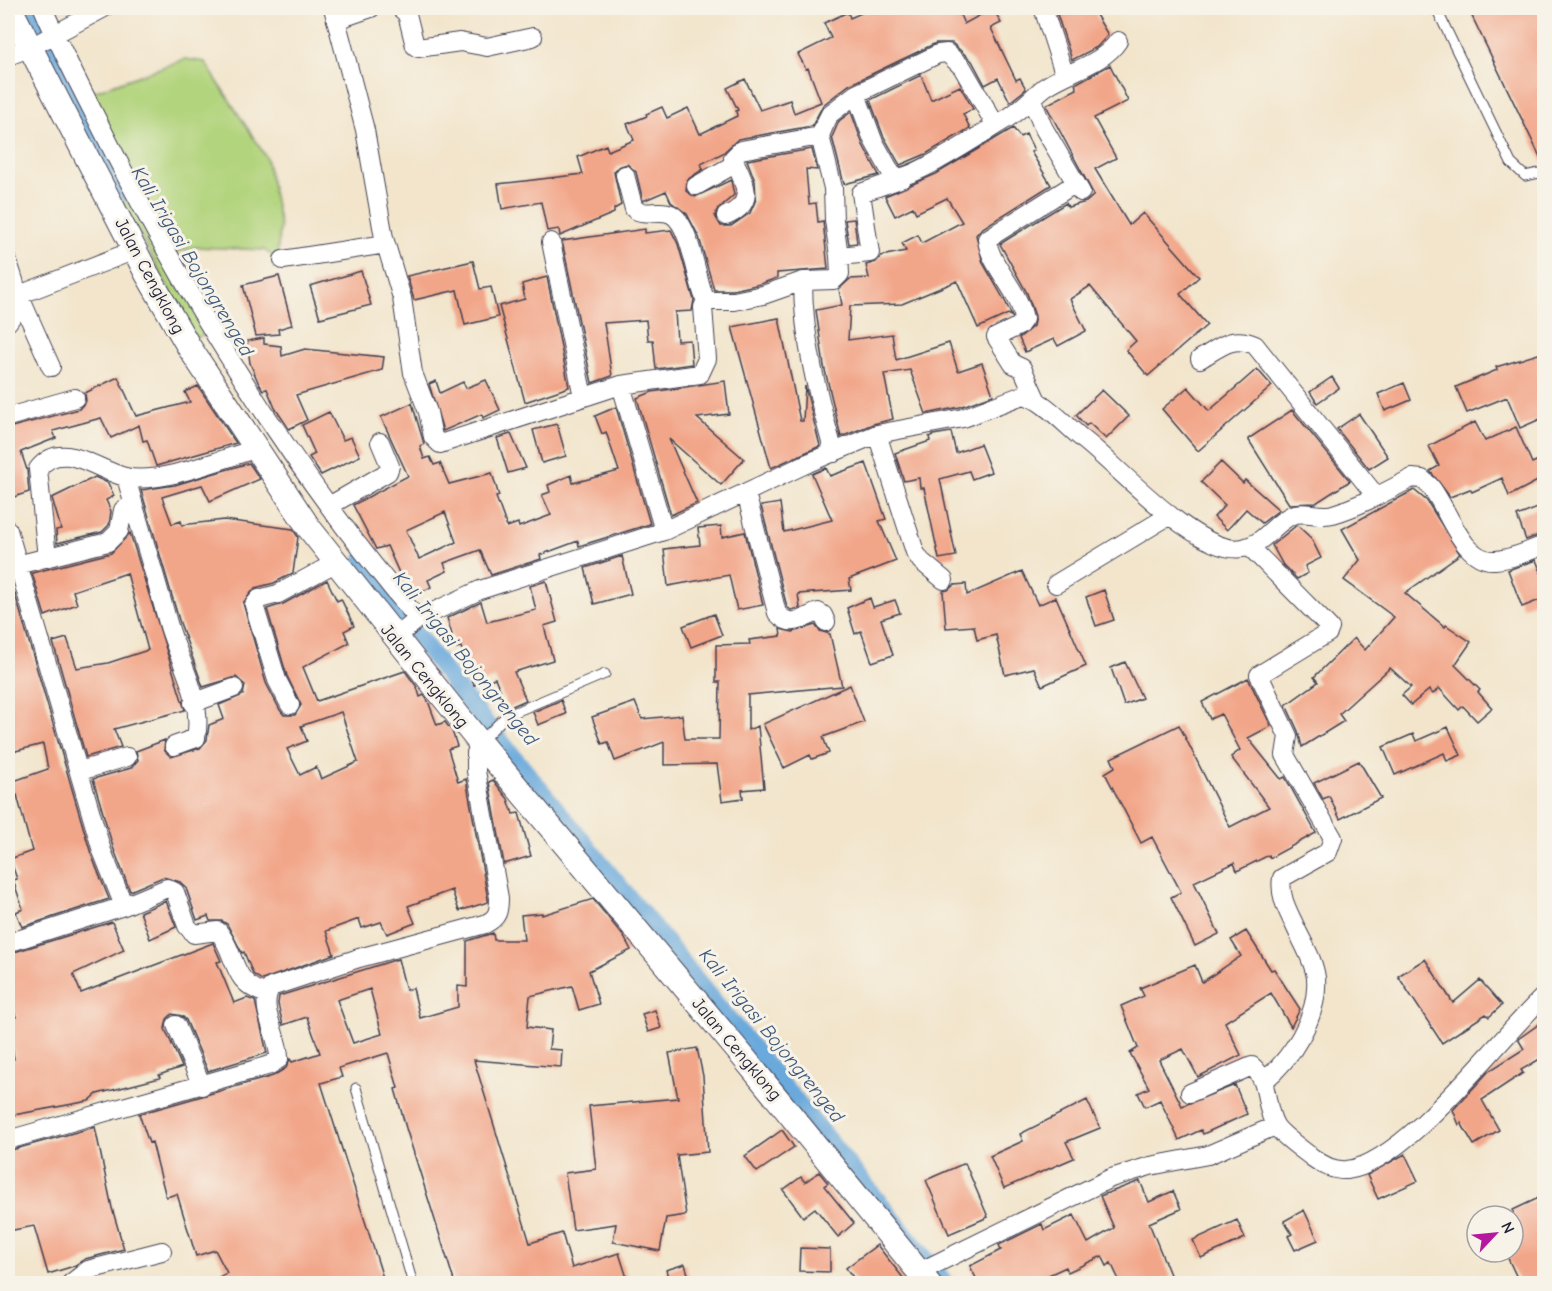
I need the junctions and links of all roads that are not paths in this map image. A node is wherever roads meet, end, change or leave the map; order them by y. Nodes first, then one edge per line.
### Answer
1 (10, 8) edge
2 (44, 8) edge
3 (104, 8) edge
4 (371, 8) edge
5 (400, 8) edge
6 (1043, 8) edge
7 (1436, 8) edge
8 (335, 14) edge
9 (533, 37) dead end
10 (1118, 41) dead end
11 (36, 44) edge
12 (1065, 76) junction
13 (856, 94) junction
14 (1032, 100) junction
15 (995, 124) junction
16 (820, 136) junction
17 (732, 158) junction
18 (1545, 172) edge
19 (625, 175) dead end
20 (903, 178) junction
21 (696, 186) dead end
22 (726, 216) dead end
23 (551, 242) dead end
24 (386, 244) junction
25 (135, 250) junction
26 (839, 256) junction
27 (283, 260) dead end
28 (8, 262) edge
29 (803, 281) junction
30 (19, 295) junction
31 (706, 301) junction
32 (8, 322) edge
33 (202, 340) junction
34 (1200, 358) dead end
35 (51, 367) dead end
36 (621, 385) junction
37 (583, 397) junction
38 (75, 398) dead end
39 (1037, 401) junction
40 (259, 406) junction
41 (8, 417) edge
42 (239, 419) junction
43 (877, 434) junction
44 (380, 442) dead end
45 (255, 449) junction
46 (834, 453) junction
47 (126, 477) junction
48 (746, 493) junction
49 (1376, 496) junction
50 (133, 504) junction
51 (331, 511) junction
52 (1170, 515) junction
53 (310, 527) junction
54 (8, 530) edge
55 (664, 531) junction
56 (1545, 545) edge
57 (1249, 546) junction
58 (46, 558) junction
59 (335, 562) junction
60 (17, 565) junction
61 (944, 580) dead end
62 (1056, 585) dead end
63 (826, 622) dead end
64 (406, 629) junction
65 (605, 674) dead end
66 (234, 688) dead end
67 (194, 703) junction
68 (290, 705) dead end
69 (483, 739) junction
70 (174, 746) dead end
71 (127, 757) dead end
72 (80, 771) junction
73 (124, 906) junction
74 (8, 943) edge
75 (267, 993) junction
76 (1545, 996) edge
77 (176, 1025) dead end
78 (1263, 1082) junction
79 (202, 1086) junction
80 (356, 1088) dead end
81 (1190, 1093) dead end
82 (1275, 1125) junction
83 (8, 1140) edge
84 (162, 1251) dead end
85 (926, 1274) edge
86 (70, 1284) edge
87 (413, 1284) edge

1 - 11 main road, Jalan Cengklong
2 - 11 street
3 - 11 street
4 - 8 street
5 - 9 street
6 - 12 street
7 - 18 lane
8 - 24 street
10 - 12 street
11 - 25 main road, Jalan Cengklong
11 - 33 street
12 - 14 street
13 - 15 street
13 - 16 street
13 - 20 street
14 - 15 street
14 - 39 street
15 - 20 street
16 - 17 street
16 - 26 street
17 - 21 street
17 - 22 street
19 - 31 street
20 - 26 street
23 - 37 street
24 - 27 street
24 - 37 street
25 - 30 street
25 - 33 main road, Jalan Cengklong
26 - 29 street
28 - 30 street
29 - 31 street
29 - 46 street
30 - 32 street
30 - 35 street
31 - 36 street
33 - 40 street
33 - 42 main road, Jalan Cengklong
34 - 49 street
36 - 37 street
36 - 55 street
38 - 41 street
39 - 43 street
39 - 52 street
40 - 42 street
40 - 51 street
42 - 45 main road, Jalan Cengklong
43 - 46 street
43 - 61 street
44 - 51 street
45 - 47 street
45 - 53 main road, Jalan Cengklong
46 - 48 street
47 - 50 street
47 - 58 street
48 - 55 street
48 - 63 street
49 - 56 street
49 - 57 street
50 - 58 street
50 - 67 street
51 - 53 street
51 - 64 street
52 - 57 street
52 - 62 street
53 - 59 main road, Jalan Cengklong
54 - 60 street
55 - 64 street
57 - 78 street
58 - 60 street
59 - 64 main road, Jalan Cengklong
59 - 68 street
60 - 72 street
64 - 69 main road, Jalan Cengklong
65 - 69 lane
66 - 67 street
67 - 70 street
69 - 75 street
69 - 85 main road, Jalan Cengklong
71 - 72 street
72 - 73 street
73 - 74 street
73 - 75 street
75 - 79 street
76 - 82 street
77 - 79 street
78 - 81 street
78 - 82 street
79 - 83 street
80 - 87 lane
82 - 85 street
84 - 86 street

